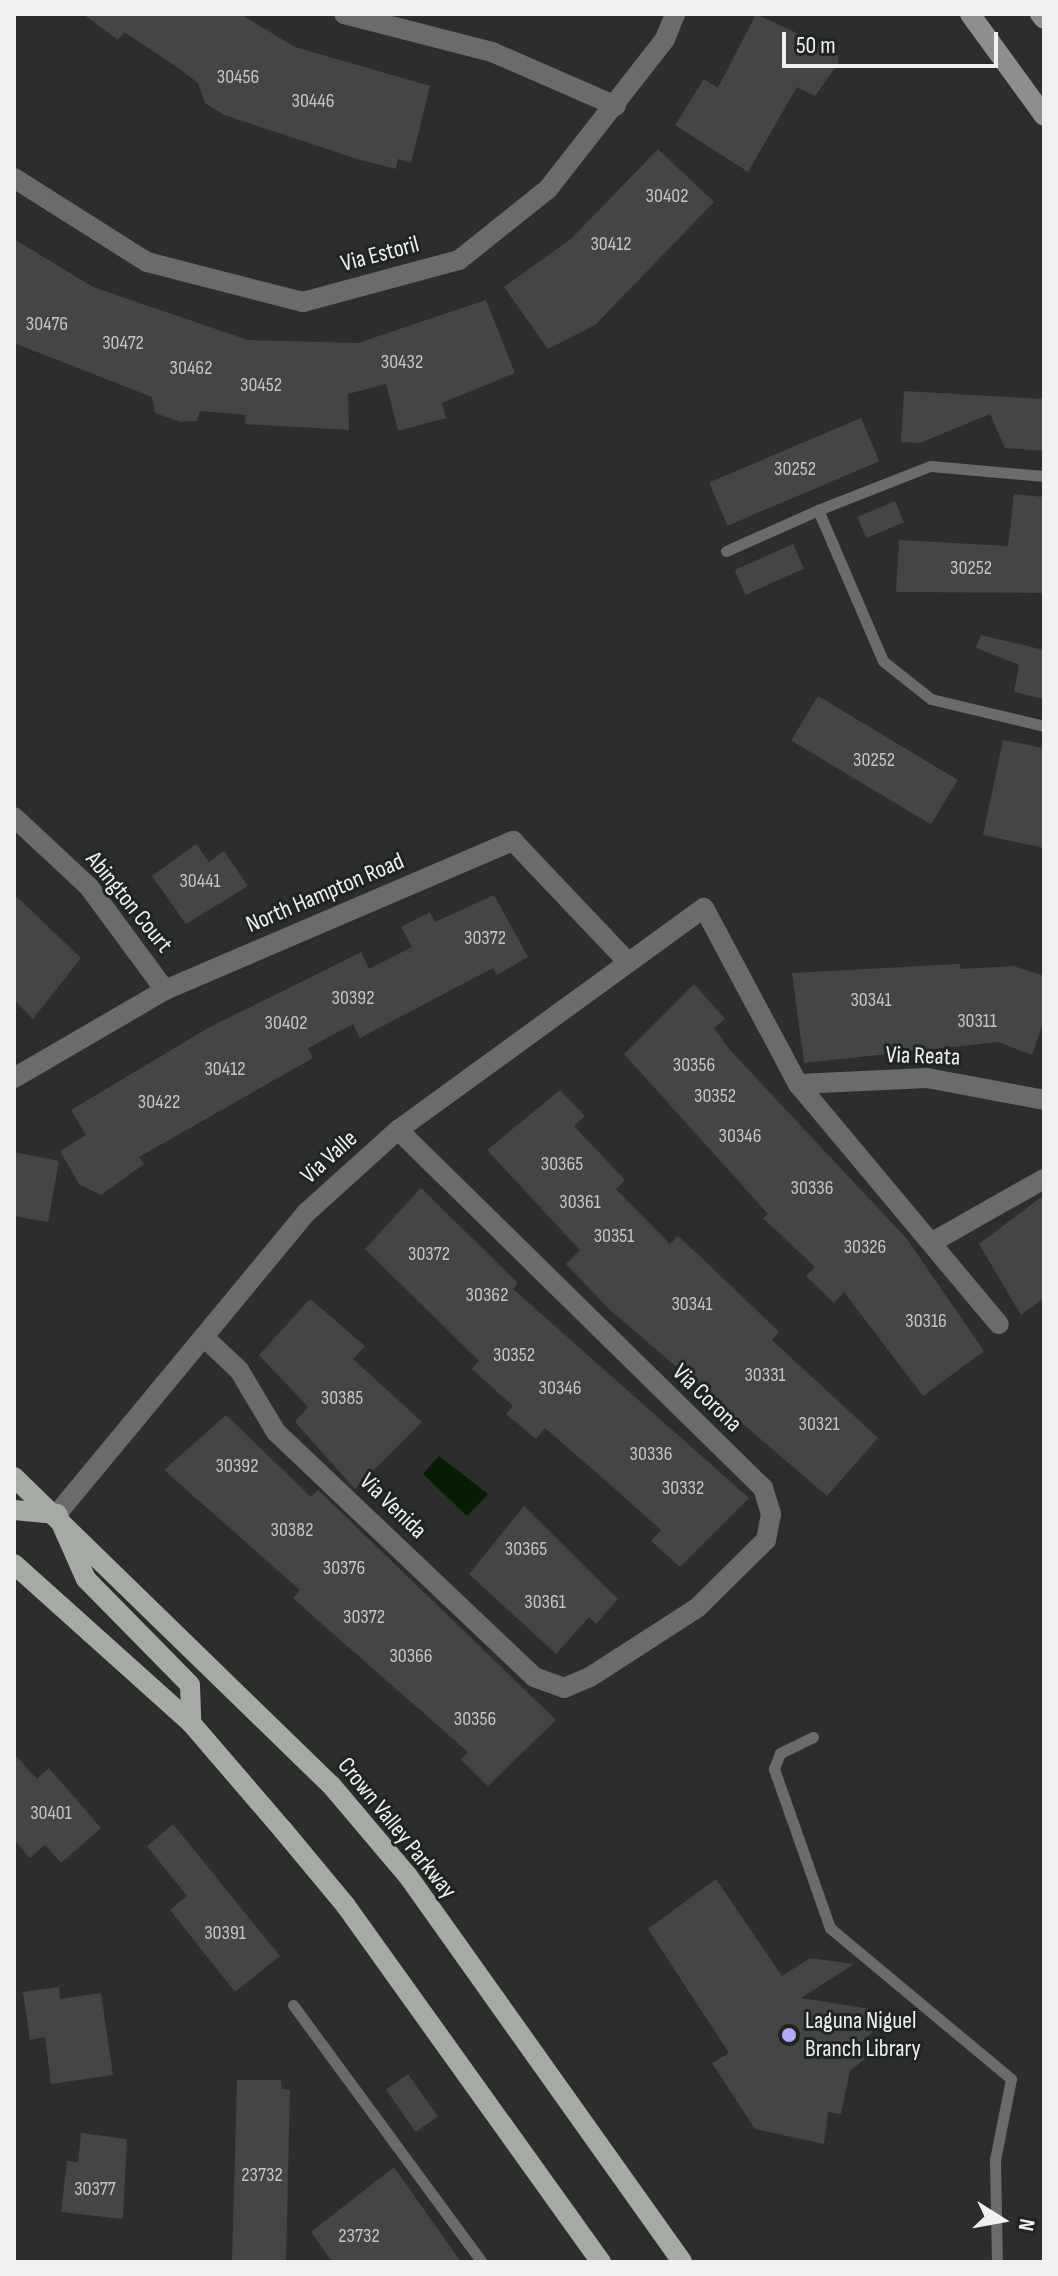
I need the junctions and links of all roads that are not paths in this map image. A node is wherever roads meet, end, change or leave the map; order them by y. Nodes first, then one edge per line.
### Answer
1 (344, 14) edge
2 (675, 14) edge
3 (970, 14) edge
4 (1040, 14) edge
5 (1044, 19) edge
6 (616, 106) junction
7 (1044, 116) edge
8 (14, 178) edge
9 (1044, 476) edge
10 (818, 510) junction
11 (726, 551) dead end
12 (1044, 726) edge
13 (14, 817) edge
14 (628, 962) junction
15 (165, 990) junction
16 (14, 1078) edge
17 (798, 1084) junction
18 (1044, 1100) edge
19 (398, 1130) junction
20 (1044, 1179) edge
21 (936, 1240) junction
22 (999, 1324) dead end
23 (207, 1340) junction
24 (14, 1477) edge
25 (14, 1510) edge
26 (57, 1514) junction
27 (14, 1564) edge
28 (564, 1688) joint
29 (191, 1723) junction
30 (813, 1737) dead end
31 (293, 2005) dead end
32 (482, 2262) edge
33 (601, 2262) edge
34 (682, 2262) edge
35 (997, 2262) edge

1 - 6 street
2 - 6 street, Via Estoril
3 - 7 main road
4 - 5 main road
6 - 8 street, Via Estoril
9 - 10 lane
10 - 11 lane
10 - 12 lane
13 - 15 street, Abington Court
14 - 15 street, North Hampton Road
14 - 17 street, Via Valle
14 - 19 street, Via Valle
15 - 16 street, North Hampton Road
17 - 18 street, Via Reata
17 - 21 street
19 - 23 street, Via Valle
19 - 28 street, Via Corona
20 - 21 street
21 - 22 street
23 - 26 street, Via Valle
23 - 28 street, Via Venida
24 - 26 main road, Crown Valley Parkway
25 - 26 main road
26 - 29 main road
26 - 34 main road, Crown Valley Parkway
27 - 29 main road
29 - 33 main road
30 - 35 lane
31 - 32 lane

